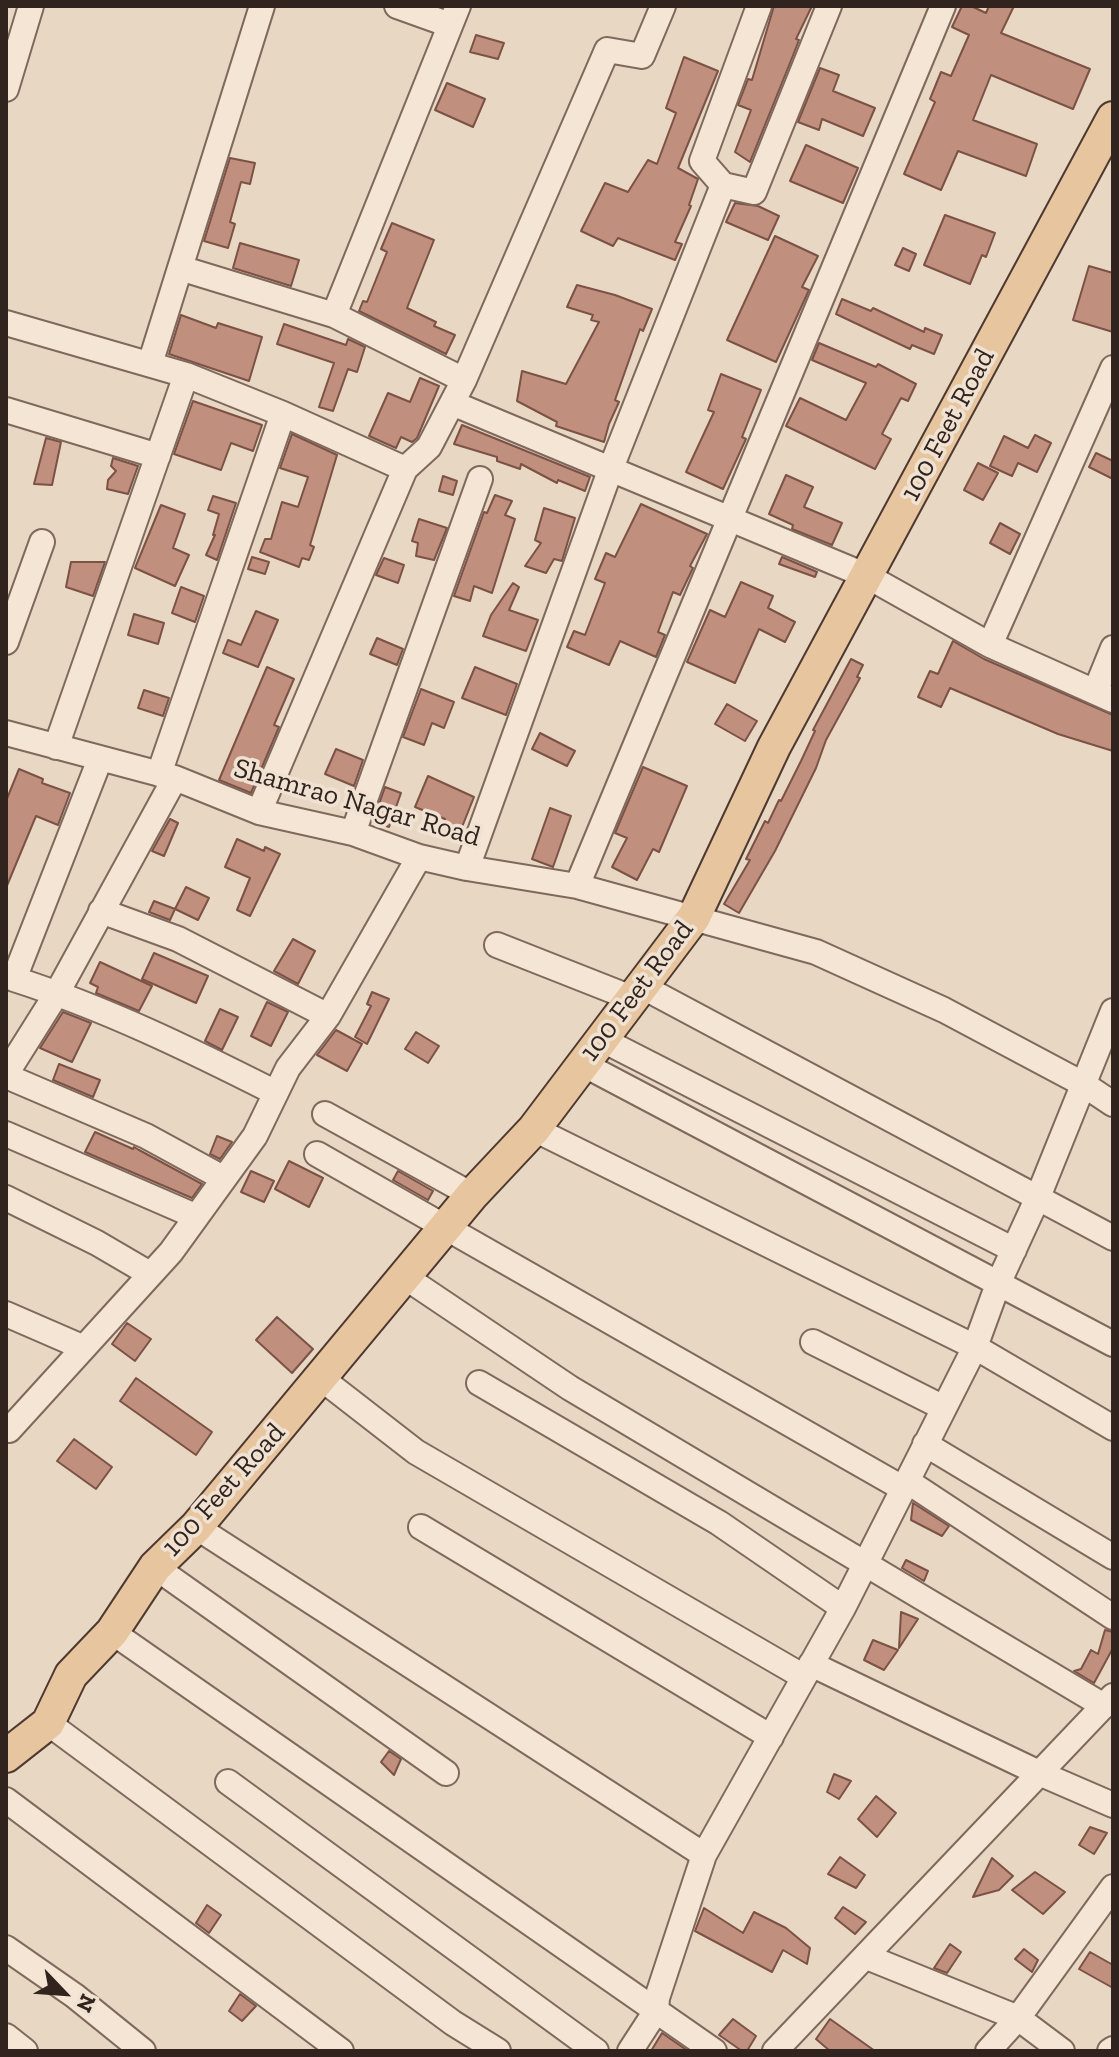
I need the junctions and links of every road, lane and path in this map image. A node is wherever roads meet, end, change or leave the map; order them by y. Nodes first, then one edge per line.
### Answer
1 (31, 6) edge
2 (262, 6) edge
3 (397, 6) edge
4 (663, 6) edge
5 (759, 6) edge
6 (829, 6) edge
7 (943, 6) edge
8 (454, 16) edge
9 (6, 89) edge
10 (1113, 118) edge
11 (723, 185) junction
12 (180, 268) junction
13 (334, 315) junction
14 (6, 323) edge
15 (150, 364) junction
16 (1113, 368) edge
17 (186, 375) junction
18 (464, 380) junction
19 (452, 403) junction
20 (6, 410) edge
21 (283, 414) junction
22 (158, 456) junction
23 (611, 468) junction
24 (405, 469) junction
25 (480, 479) dead end
26 (729, 518) junction
27 (42, 542) dead end
28 (867, 576) junction
29 (6, 642) edge
30 (990, 645) junction
31 (1113, 648) edge
32 (1104, 696) edge
33 (9, 741) edge
34 (56, 747) junction
35 (100, 759) junction
36 (167, 776) junction
37 (259, 812) junction
38 (353, 833) junction
39 (419, 857) junction
40 (467, 868) junction
41 (577, 886) junction
42 (101, 911) junction
43 (694, 917) junction
44 (497, 945) dead end
45 (10, 977) edge
46 (57, 993) junction
47 (639, 993) junction
48 (1113, 1011) edge
49 (328, 1016) junction
50 (601, 1039) junction
51 (581, 1063) junction
52 (6, 1075) edge
53 (1083, 1084) junction
54 (276, 1093) junction
55 (1113, 1104) edge
56 (325, 1114) dead end
57 (534, 1129) junction
58 (6, 1134) edge
59 (317, 1154) dead end
60 (223, 1178) junction
61 (472, 1195) junction
62 (1038, 1197) junction
63 (6, 1198) edge
64 (195, 1216) junction
65 (446, 1227) junction
66 (1113, 1238) edge
67 (1014, 1250) junction
68 (150, 1274) junction
69 (405, 1277) junction
70 (998, 1284) junction
71 (6, 1314) edge
72 (813, 1342) dead end
73 (1113, 1344) edge
74 (82, 1347) junction
75 (975, 1347) junction
76 (322, 1379) junction
77 (479, 1383) dead end
78 (942, 1407) junction
79 (1113, 1428) edge
80 (7, 1429) edge
81 (925, 1444) junction
82 (905, 1485) junction
83 (196, 1527) junction
84 (421, 1527) dead end
85 (1113, 1557) edge
86 (864, 1565) junction
87 (155, 1567) junction
88 (843, 1608) junction
89 (1113, 1617) edge
90 (112, 1632) junction
91 (808, 1671) junction
92 (1108, 1701) edge
93 (48, 1723) junction
94 (771, 1737) junction
95 (6, 1756) edge
96 (446, 1773) dead end
97 (1039, 1773) junction
98 (228, 1782) dead end
99 (6, 1800) edge
100 (1113, 1805) edge
101 (704, 1855) junction
102 (1113, 1887) edge
103 (6, 1948) edge
104 (867, 1957) junction
105 (656, 2011) junction
106 (1018, 2018) junction
107 (6, 2036) edge
108 (25, 2051) edge
109 (143, 2051) edge
110 (341, 2051) edge
111 (498, 2051) edge
112 (596, 2051) edge
113 (630, 2051) edge
114 (714, 2051) edge
115 (775, 2051) edge
116 (988, 2051) edge
117 (1062, 2051) edge

1 - 9 street
2 - 12 street
3 - 8 street
4 - 18 street
5 - 11 street
6 - 11 street
7 - 26 street
8 - 13 street
10 - 28 main road, 100 Feet Road
11 - 23 street
12 - 13 street
12 - 15 street
13 - 18 street
14 - 15 street
15 - 17 street
16 - 30 street
17 - 21 street
17 - 22 street
18 - 19 street
19 - 23 street
19 - 24 street
20 - 22 street
21 - 24 street
21 - 36 street
22 - 34 street
23 - 26 street
23 - 40 street
24 - 37 street
25 - 38 street
26 - 28 street
26 - 41 street
27 - 29 street
28 - 30 street
28 - 43 main road, 100 Feet Road
30 - 32 street
31 - 32 street
33 - 34 street, Shamrao Nagar Road
34 - 35 street, Shamrao Nagar Road
35 - 36 street, Shamrao Nagar Road
35 - 45 street
36 - 37 street, Shamrao Nagar Road
36 - 42 street
37 - 38 street, Shamrao Nagar Road
38 - 39 street, Shamrao Nagar Road
39 - 40 street, Shamrao Nagar Road
39 - 49 street
40 - 41 street, Shamrao Nagar Road
41 - 43 street, Shamrao Nagar Road
42 - 46 street
42 - 49 street
43 - 47 main road, 100 Feet Road
43 - 53 street, Shamrao Nagar Road
44 - 47 street
45 - 46 street
46 - 52 street
46 - 54 street
47 - 50 main road, 100 Feet Road
47 - 62 street
48 - 53 street
49 - 54 street
50 - 51 main road, 100 Feet Road
50 - 67 street
51 - 57 main road, 100 Feet Road
51 - 70 street
52 - 60 street
53 - 55 street, Shamrao Nagar Road
53 - 62 street
54 - 60 street
56 - 61 street
57 - 61 main road, 100 Feet Road
57 - 75 street
58 - 64 street
59 - 65 street
60 - 64 street
61 - 65 main road, 100 Feet Road
62 - 66 street
62 - 67 street
63 - 68 street
64 - 68 street
65 - 69 main road, 100 Feet Road
65 - 82 street
67 - 70 street
68 - 74 street
69 - 76 main road, 100 Feet Road
69 - 86 street
70 - 73 street
70 - 75 street
71 - 74 street
72 - 78 street
74 - 80 street
75 - 78 street
75 - 79 street
76 - 83 main road, 100 Feet Road
76 - 91 street
77 - 88 street
78 - 81 street
81 - 82 street
81 - 85 street
82 - 86 street
82 - 89 street
83 - 87 main road, 100 Feet Road
83 - 101 street
84 - 94 street
86 - 88 street
86 - 92 street
87 - 90 main road, 100 Feet Road
87 - 96 street
88 - 91 street
90 - 93 main road, 100 Feet Road
90 - 105 street
91 - 94 street
91 - 97 street
92 - 97 street
93 - 95 main road, 100 Feet Road
93 - 111 street
94 - 101 street
97 - 100 street
97 - 104 street
98 - 112 street
99 - 110 street
101 - 105 street
102 - 106 street
103 - 109 street
104 - 106 street
104 - 115 street
105 - 113 street
105 - 114 street
106 - 116 street
106 - 117 street
107 - 108 street

